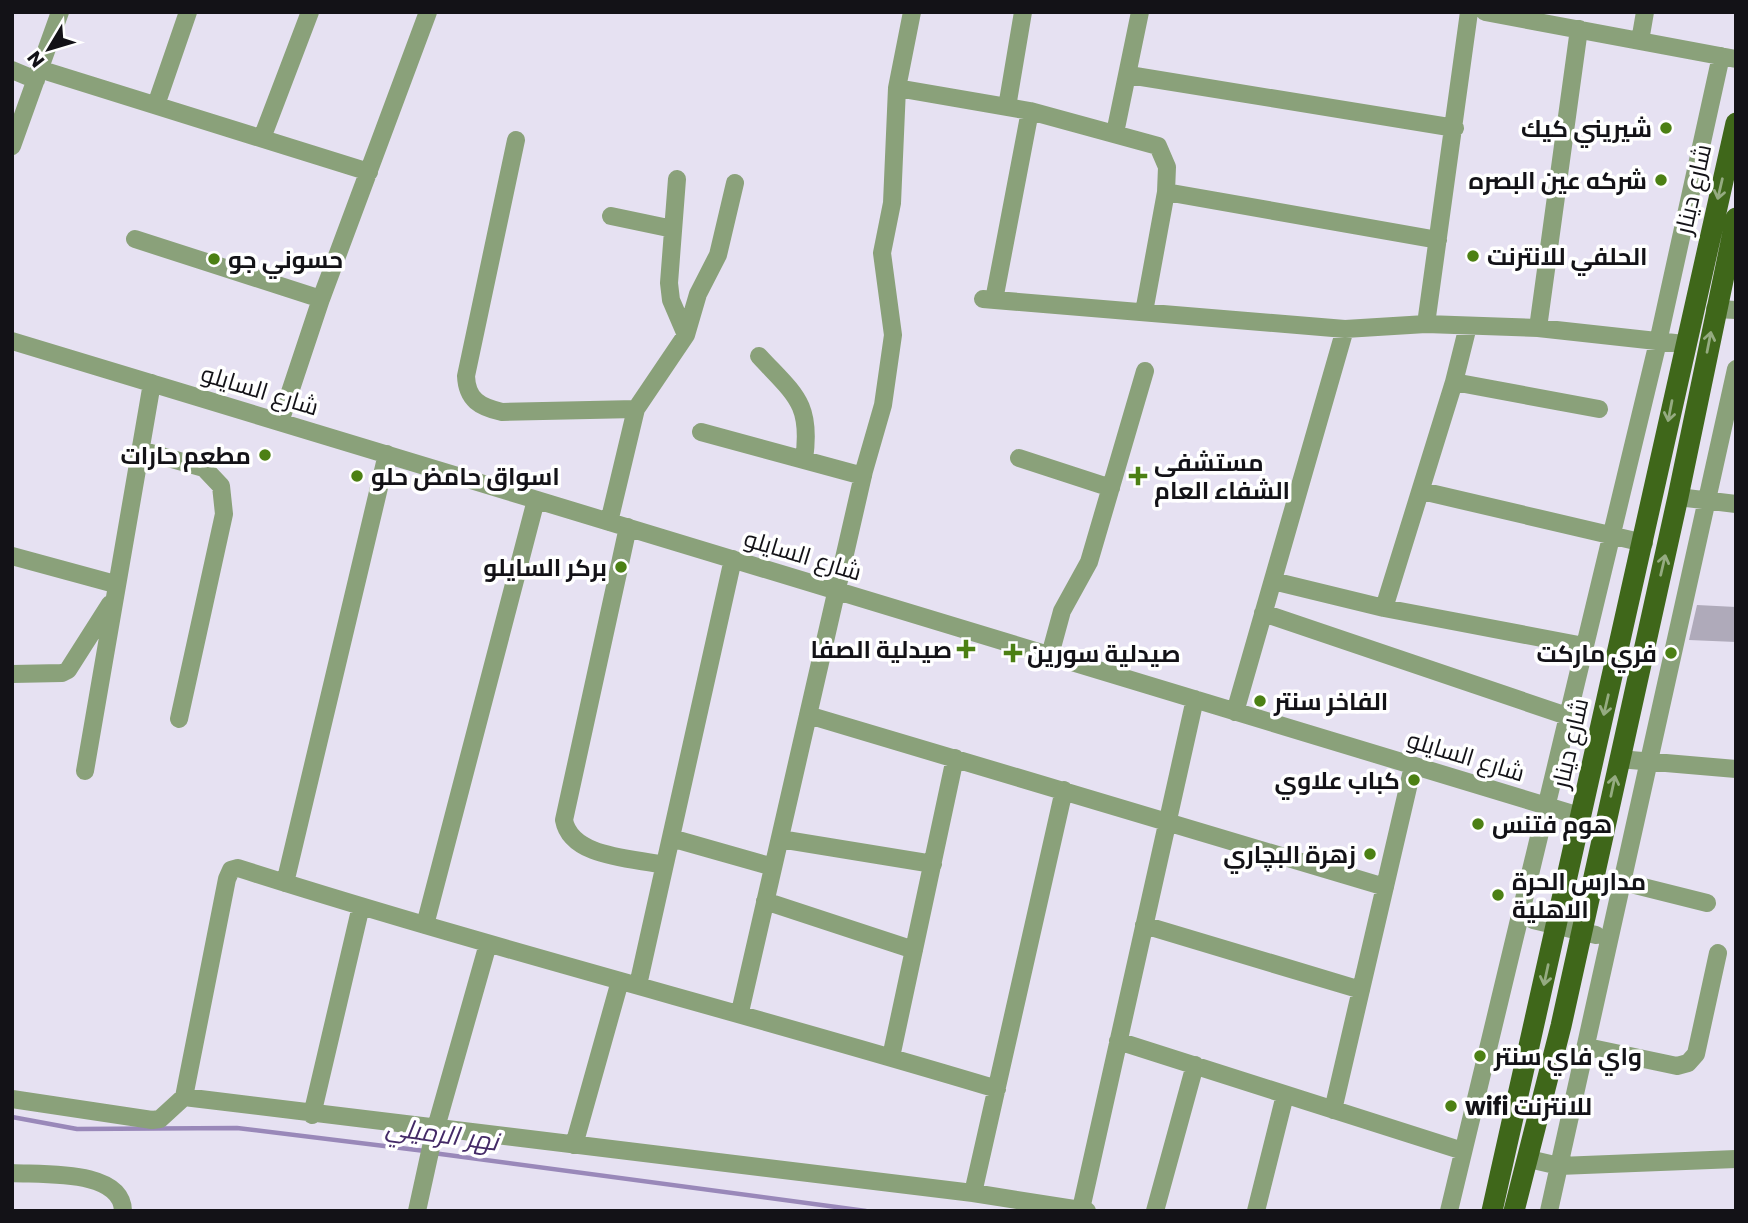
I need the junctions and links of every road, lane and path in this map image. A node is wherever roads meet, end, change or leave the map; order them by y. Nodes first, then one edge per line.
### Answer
1 (60, 12) edge
2 (188, 12) edge
3 (310, 12) edge
4 (428, 12) edge
5 (912, 12) edge
6 (1023, 12) edge
7 (1140, 12) edge
8 (1469, 12) edge
9 (1485, 12) edge
10 (1645, 12) edge
11 (1536, 16) edge
12 (1579, 29) junction
13 (1640, 41) junction
14 (1728, 58) edge
15 (12, 70) edge
16 (38, 74) junction
17 (1129, 75) junction
18 (897, 88) junction
19 (156, 105) junction
20 (1007, 107) junction
21 (1030, 111) junction
22 (1736, 123) edge
23 (1455, 128) junction
24 (1115, 133) junction
25 (262, 138) junction
26 (516, 140) dead end
27 (12, 146) edge
28 (369, 172) junction
29 (677, 179) dead end
30 (735, 183) dead end
31 (1166, 192) junction
32 (611, 216) dead end
33 (1736, 218) edge
34 (673, 229) junction
35 (135, 239) dead end
36 (1438, 240) junction
37 (321, 299) junction
38 (1726, 309) edge
39 (1143, 312) junction
40 (1426, 324) junction
41 (1468, 326) junction
42 (1538, 328) junction
43 (1345, 329) junction
44 (686, 335) junction
45 (12, 341) edge
46 (1658, 342) junction
47 (1684, 344) junction
48 (759, 356) dead end
49 (1736, 369) edge
50 (1144, 371) dead end
51 (1454, 382) junction
52 (152, 383) junction
53 (636, 409) junction
54 (1599, 409) dead end
55 (280, 422) junction
56 (701, 432) dead end
57 (140, 450) junction
58 (387, 454) junction
59 (1019, 458) dead end
60 (804, 460) junction
61 (863, 476) junction
62 (1111, 488) junction
63 (1422, 491) junction
64 (1678, 497) junction
65 (536, 500) junction
66 (1708, 500) junction
67 (1736, 505) edge
68 (609, 522) junction
69 (628, 527) junction
70 (1612, 535) junction
71 (1644, 542) junction
72 (12, 556) edge
73 (733, 559) junction
74 (1273, 581) junction
75 (839, 591) junction
76 (114, 592) junction
77 (1384, 608) junction
78 (1264, 612) junction
79 (1584, 646) junction
80 (1050, 655) junction
81 (12, 674) edge
82 (1195, 699) junction
83 (1235, 712) junction
84 (808, 715) junction
85 (1567, 716) junction
86 (179, 719) dead end
87 (955, 758) junction
88 (1619, 759) junction
89 (1650, 762) junction
90 (1413, 766) junction
91 (1736, 769) edge
92 (85, 771) dead end
93 (1064, 790) junction
94 (1544, 805) junction
95 (1580, 816) junction
96 (1168, 820) junction
97 (670, 838) junction
98 (779, 839) junction
99 (933, 864) junction
100 (664, 865) junction
101 (773, 866) junction
102 (1623, 882) junction
103 (285, 883) junction
104 (1385, 887) junction
105 (765, 901) junction
106 (1707, 903) dead end
107 (361, 906) junction
108 (1533, 920) dead end
109 (425, 925) junction
110 (1144, 925) junction
111 (1596, 935) dead end
112 (488, 944) junction
113 (914, 950) junction
114 (1718, 953) dead end
115 (620, 981) junction
116 (638, 985) junction
117 (1361, 990) junction
118 (740, 1012) junction
119 (1118, 1041) junction
120 (1587, 1047) junction
121 (891, 1057) junction
122 (1195, 1065) junction
123 (997, 1089) junction
124 (1285, 1095) junction
125 (184, 1097) junction
126 (12, 1099) edge
127 (1333, 1110) junction
128 (312, 1115) junction
129 (434, 1133) junction
130 (574, 1144) junction
131 (1463, 1150) junction
132 (1529, 1159) junction
133 (1736, 1159) edge
134 (1559, 1166) junction
135 (12, 1173) edge
136 (973, 1193) junction
137 (1084, 1210) edge
138 (123, 1211) edge
139 (417, 1211) edge
140 (1154, 1211) edge
141 (1256, 1211) edge
142 (1449, 1211) edge
143 (1492, 1211) edge
144 (1514, 1211) edge
145 (1549, 1211) edge

1 - 16 street
2 - 19 street
3 - 25 street
4 - 28 street
5 - 18 street
6 - 20 street
7 - 17 street
8 - 23 street
9 - 11 street
10 - 13 street
11 - 12 street
12 - 13 street
12 - 42 street
13 - 14 street
14 - 46 street
15 - 16 street
16 - 19 street
16 - 27 street
17 - 23 street
17 - 24 street
18 - 20 street
18 - 61 street
19 - 25 street
20 - 21 street
21 - 24 street
21 - 39 street
22 -> 47 main road, شارع دينار
23 - 36 street
24 - 31 street
25 - 28 street
26 - 53 street
28 - 37 street
29 - 34 street
30 - 44 street
31 - 36 street
31 - 39 street
32 - 34 street
33 - 38 main road, شارع دينار
34 - 44 street
35 - 37 street
36 - 40 street
37 - 55 street
64 -> 38 main road, شارع دينار
39 - 43 street
40 - 41 street
40 - 43 street
41 - 42 street
41 - 51 street
42 - 46 street
43 - 74 street
44 - 53 street
45 - 52 street, شارع السايلو
46 - 47 street
46 - 70 street
47 -> 71 main road, شارع دينار
48 - 60 street
49 - 66 street
50 - 62 street
51 - 54 street
51 - 63 street
52 - 55 street, شارع السايلو
52 - 57 street
53 - 68 street
55 - 58 street, شارع السايلو
56 - 60 street
57 - 76 street
57 - 86 street
58 - 65 street, شارع السايلو
58 - 103 street
59 - 62 street
60 - 61 street
61 - 75 street
62 - 80 street
63 - 70 street
63 - 77 street
64 - 66 street
88 -> 64 main road, شارع دينار
65 - 68 street, شارع السايلو
65 - 109 street
66 - 67 street
66 - 89 street
68 - 69 street, شارع السايلو
69 - 73 street, شارع السايلو
69 - 100 street
70 - 71 street
70 - 79 street
71 -> 95 main road, شارع دينار
72 - 76 street
73 - 75 street, شارع السايلو
73 - 97 street
74 - 77 street
74 - 78 street
75 - 80 street, شارع السايلو
75 - 84 street
76 - 81 street
76 - 92 street
77 - 79 street
78 - 83 street
78 - 85 street
79 - 85 street
80 - 82 street, شارع السايلو
82 - 83 street, شارع السايلو
82 - 96 street
83 - 90 street, شارع السايلو
84 - 87 street
84 - 98 street
85 - 94 street
87 - 93 street
87 - 99 street
88 - 89 street
132 -> 88 main road, شارع دينار
89 - 91 street
89 - 102 street
90 - 94 street, شارع السايلو
90 - 104 street
93 - 96 street
93 - 123 street
94 - 95 street, شارع السايلو
94 - 131 street
95 -> 143 main road, شارع دينار
96 - 104 street
96 - 110 street
97 - 100 street
97 - 101 street
98 - 99 street
98 - 101 street
99 - 113 street
100 - 116 street
101 - 105 street
102 - 106 street
102 - 120 street
103 - 107 street
103 - 125 street
104 - 117 street
105 - 113 street
105 - 118 street
107 - 109 street
107 - 128 street
108 - 111 street
109 - 112 street
110 - 117 street
110 - 119 street
112 - 115 street
112 - 129 street
113 - 121 street
114 - 120 street
115 - 116 street
115 - 130 street
116 - 118 street
117 - 127 street
118 - 121 street
119 - 122 street
119 - 137 street
120 - 134 street
121 - 123 street
122 - 124 street
122 - 140 street
123 - 136 street
124 - 127 street
124 - 141 street
125 - 126 street
125 - 128 street
127 - 131 street
128 - 129 street
129 - 130 street
129 - 139 street
130 - 136 street
131 - 142 street
132 - 134 street
132 - 144 main road, شارع دينار
133 - 134 street
134 - 145 street
135 - 138 street
136 - 137 street

